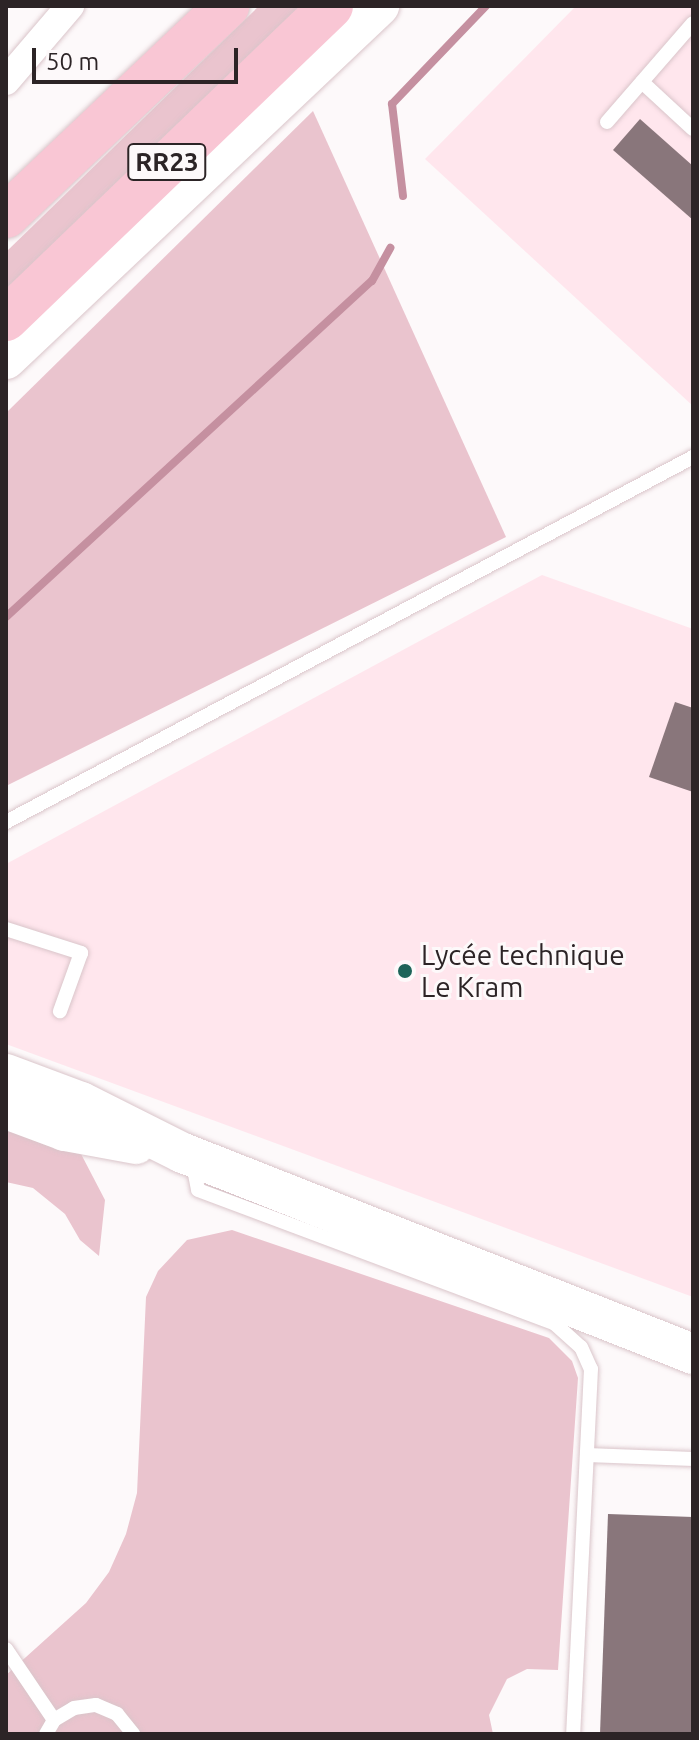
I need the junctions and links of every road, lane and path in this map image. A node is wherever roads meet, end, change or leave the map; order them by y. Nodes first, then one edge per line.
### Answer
1 (70, 6) edge
2 (227, 6) edge
3 (331, 6) edge
4 (379, 6) edge
5 (693, 23) edge
6 (6, 81) edge
7 (642, 82) junction
8 (607, 122) dead end
9 (693, 129) edge
10 (6, 216) edge
11 (6, 319) edge
12 (6, 359) edge
13 (693, 457) edge
14 (6, 822) edge
15 (6, 929) edge
16 (60, 1011) dead end
17 (6, 1074) edge
18 (6, 1109) edge
19 (187, 1154) junction
20 (693, 1354) edge
21 (587, 1455) junction
22 (693, 1459) edge
23 (6, 1649) edge
24 (54, 1720) junction
25 (573, 1733) edge
26 (46, 1734) edge
27 (133, 1734) edge

1 - 6 street
2 - 10 highway, RR23
3 - 11 highway, RR23
4 - 12 street
5 - 7 lane
7 - 8 lane
7 - 9 lane
13 - 14 lane
15 - 16 lane
17 - 19 street
18 - 19 street
19 - 20 street
19 - 21 lane
21 - 22 lane
21 - 25 lane
23 - 24 lane
24 - 26 lane
24 - 27 lane

